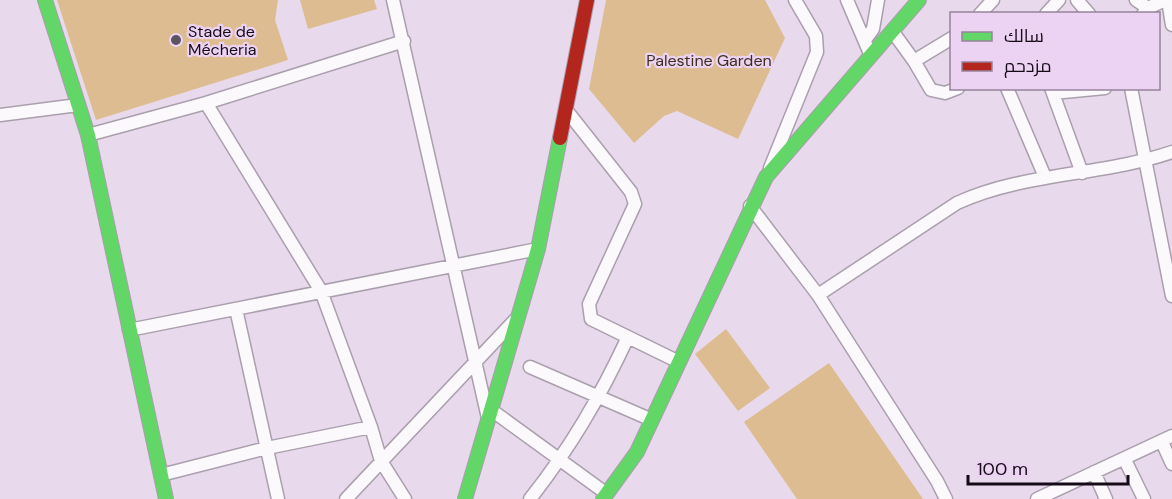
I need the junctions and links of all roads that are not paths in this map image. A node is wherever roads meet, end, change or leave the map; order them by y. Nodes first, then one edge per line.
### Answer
1 (45, 0) edge
2 (393, 0) edge
3 (587, 0) edge
4 (795, 0) edge
5 (847, 0) edge
6 (878, 0) edge
7 (919, 0) edge
8 (1059, 0) edge
9 (1077, 0) edge
10 (1136, 0) edge
11 (1167, 0) edge
12 (1145, 11) edge
13 (1048, 12) edge
14 (1087, 12) edge
15 (1172, 25) edge
16 (893, 32) junction
17 (950, 39) edge
18 (865, 40) junction
19 (404, 41) junction
20 (871, 56) junction
21 (914, 61) junction
22 (953, 90) edge
23 (1008, 90) edge
24 (1070, 90) edge
25 (1131, 90) edge
26 (1052, 91) edge
27 (206, 103) junction
28 (78, 105) junction
29 (567, 111) junction
30 (0, 115) edge
31 (88, 135) junction
32 (1172, 153) edge
33 (1145, 161) junction
34 (1082, 173) junction
35 (766, 177) junction
36 (1045, 177) junction
37 (750, 206) junction
38 (538, 249) junction
39 (452, 268) junction
40 (1170, 278) edge
41 (321, 291) junction
42 (818, 295) junction
43 (1172, 296) edge
44 (236, 309) junction
45 (515, 320) junction
46 (129, 330) junction
47 (628, 337) junction
48 (679, 362) junction
49 (474, 364) junction
50 (530, 368) dead end
51 (600, 397) junction
52 (489, 413) junction
53 (652, 420) junction
54 (371, 427) junction
55 (1167, 439) edge
56 (267, 448) junction
57 (561, 459) junction
58 (1125, 460) junction
59 (381, 461) junction
60 (1172, 464) edge
61 (1094, 472) junction
62 (161, 475) junction
63 (605, 496) edge
64 (166, 499) edge
65 (278, 499) edge
66 (346, 499) edge
67 (405, 499) edge
68 (465, 499) edge
69 (530, 499) edge
70 (946, 499) edge
71 (1037, 499) edge
72 (1106, 499) edge
73 (1144, 499) edge

1 - 28 street
2 - 19 street
3 - 29 street
4 - 35 street
5 - 18 street
6 - 18 street
7 - 16 street
8 - 13 street
9 - 14 street
10 - 12 street
11 - 12 street
11 - 15 street
16 - 20 street
16 - 21 street
17 - 21 street
18 - 20 street
19 - 27 street
19 - 39 street
20 - 35 street
21 - 22 street
23 - 36 street
24 - 26 street
25 - 33 street
26 - 34 street
27 - 31 street
27 - 41 street
28 - 30 street
28 - 31 street
29 - 38 street
29 - 47 street
31 - 46 street
32 - 33 street
33 - 34 street
33 - 40 street
34 - 36 street
35 - 37 street
36 - 42 street
37 - 42 street
37 - 48 street
38 - 39 street
38 - 45 street
39 - 41 street
39 - 49 street
40 - 43 street
41 - 44 street
41 - 54 street
42 - 70 street
44 - 46 street
44 - 56 street
45 - 49 street
45 - 52 street
46 - 62 street
47 - 48 street
47 - 51 street
48 - 53 street
49 - 52 street
49 - 59 street
50 - 51 street
51 - 53 street
51 - 57 street
52 - 57 street
52 - 68 street
53 - 63 street
54 - 56 street
54 - 59 street
55 - 58 street
55 - 60 street
56 - 62 street
56 - 65 street
57 - 63 street
57 - 69 street
58 - 61 street
58 - 73 street
59 - 66 street
59 - 67 street
61 - 71 street
61 - 72 street
62 - 64 street

